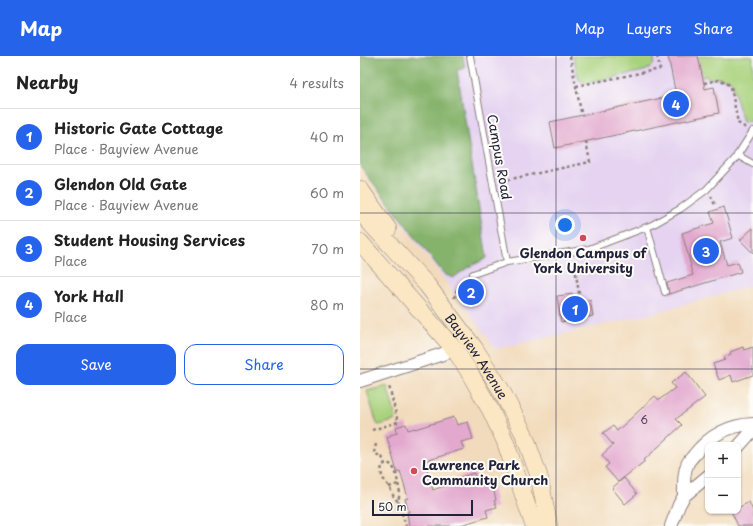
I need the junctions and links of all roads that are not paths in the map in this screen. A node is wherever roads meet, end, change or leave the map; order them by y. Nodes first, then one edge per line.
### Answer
1 (470, 56) edge
2 (752, 132) edge
3 (737, 155) junction
4 (753, 164) edge
5 (360, 190) edge
6 (360, 212) edge
7 (647, 227) junction
8 (360, 242) edge
9 (360, 259) edge
10 (507, 262) junction
11 (473, 274) road end
12 (427, 285) junction
13 (665, 292) dead end
14 (419, 309) junction
15 (455, 350) junction
16 (360, 381) edge
17 (753, 424) edge
18 (753, 430) edge
19 (741, 444) edge
20 (706, 478) edge
21 (684, 496) junction
22 (534, 526) edge
23 (549, 526) edge
24 (671, 526) edge

1 - 10 lane, Campus Road
2 - 3 lane
3 - 4 lane
3 - 7 lane
5 - 12 main road
6 - 12 main road, Bayview Avenue
7 - 10 lane
7 - 13 lane
8 - 14 main road, Bayview Avenue
9 - 14 main road
10 - 11 lane
12 - 23 main road, Bayview Avenue
14 - 15 main road, Bayview Avenue
15 - 16 street
15 - 22 main road, Bayview Avenue
17 - 21 street
18 - 19 street
20 - 21 street
21 - 24 street

